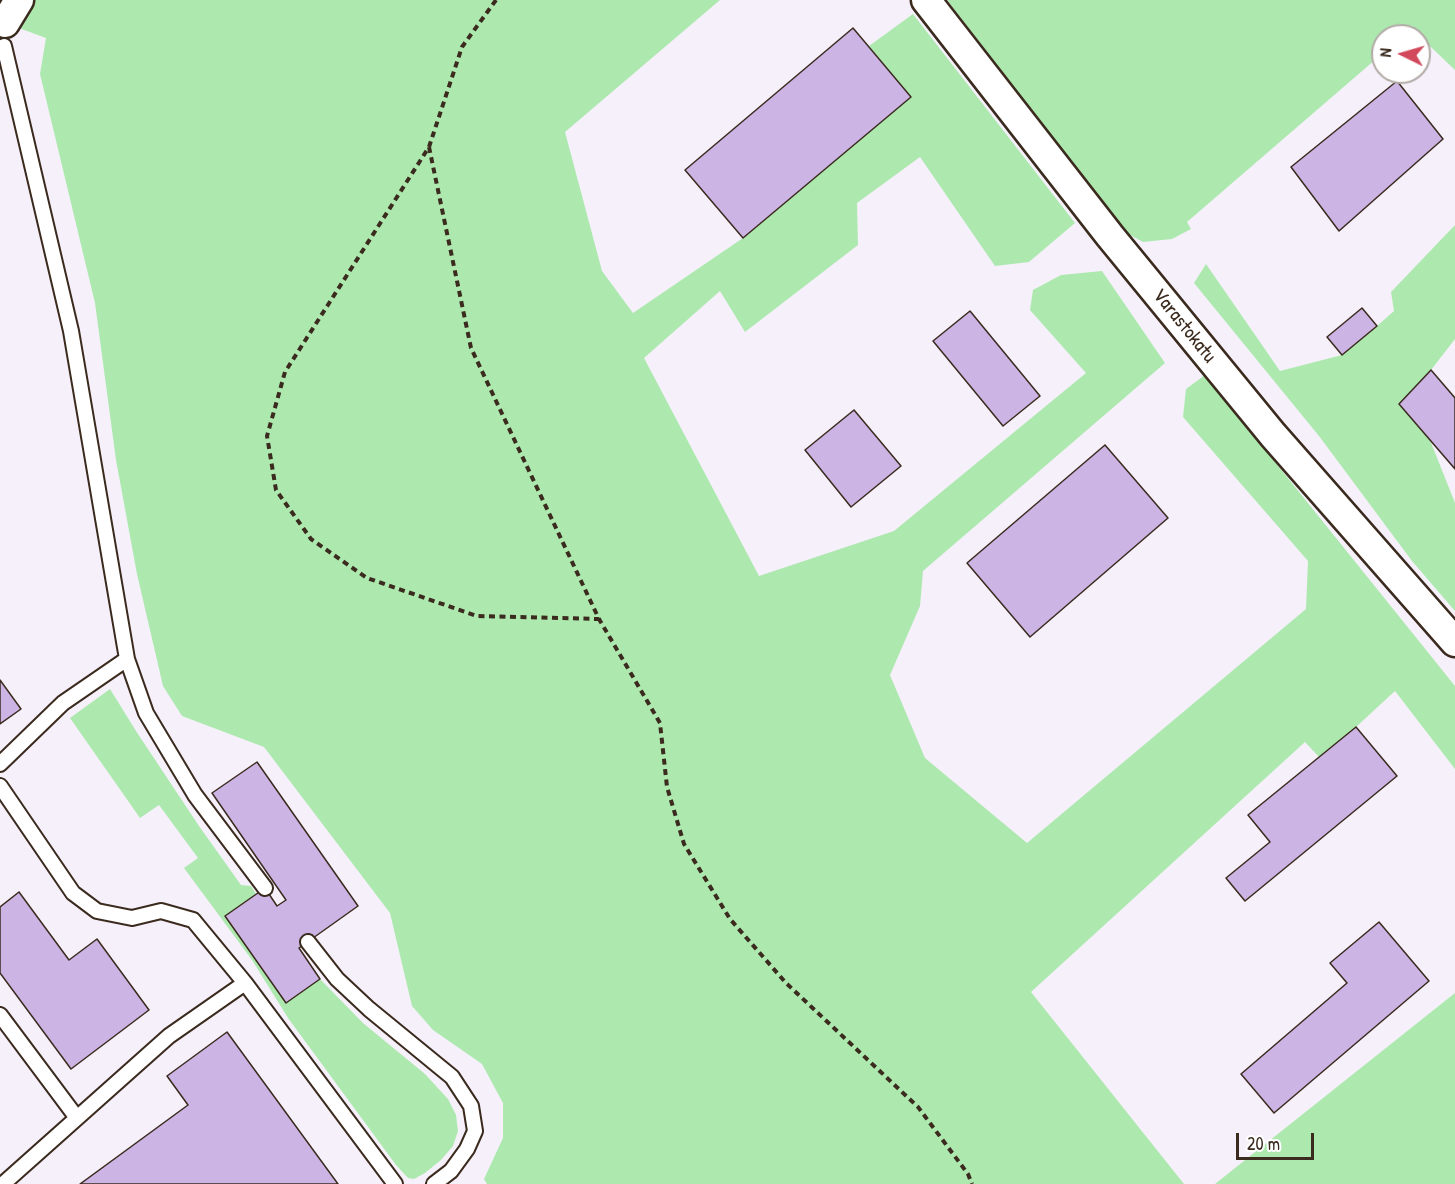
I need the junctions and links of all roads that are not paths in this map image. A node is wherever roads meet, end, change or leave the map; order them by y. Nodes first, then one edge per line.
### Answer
1 (926, 0) edge
2 (9, 23) edge
3 (1455, 642) edge
4 (127, 659) junction
5 (0, 764) edge
6 (0, 786) edge
7 (265, 888) dead end
8 (308, 942) dead end
9 (245, 983) junction
10 (0, 1016) edge
11 (77, 1118) junction
12 (3, 1184) edge
13 (395, 1184) edge
14 (434, 1184) edge

1 - 3 street, Varastokatu
2 - 4 lane
4 - 5 lane
4 - 7 lane
6 - 9 lane
8 - 14 lane
9 - 11 lane
9 - 13 lane
10 - 11 lane
11 - 12 lane

